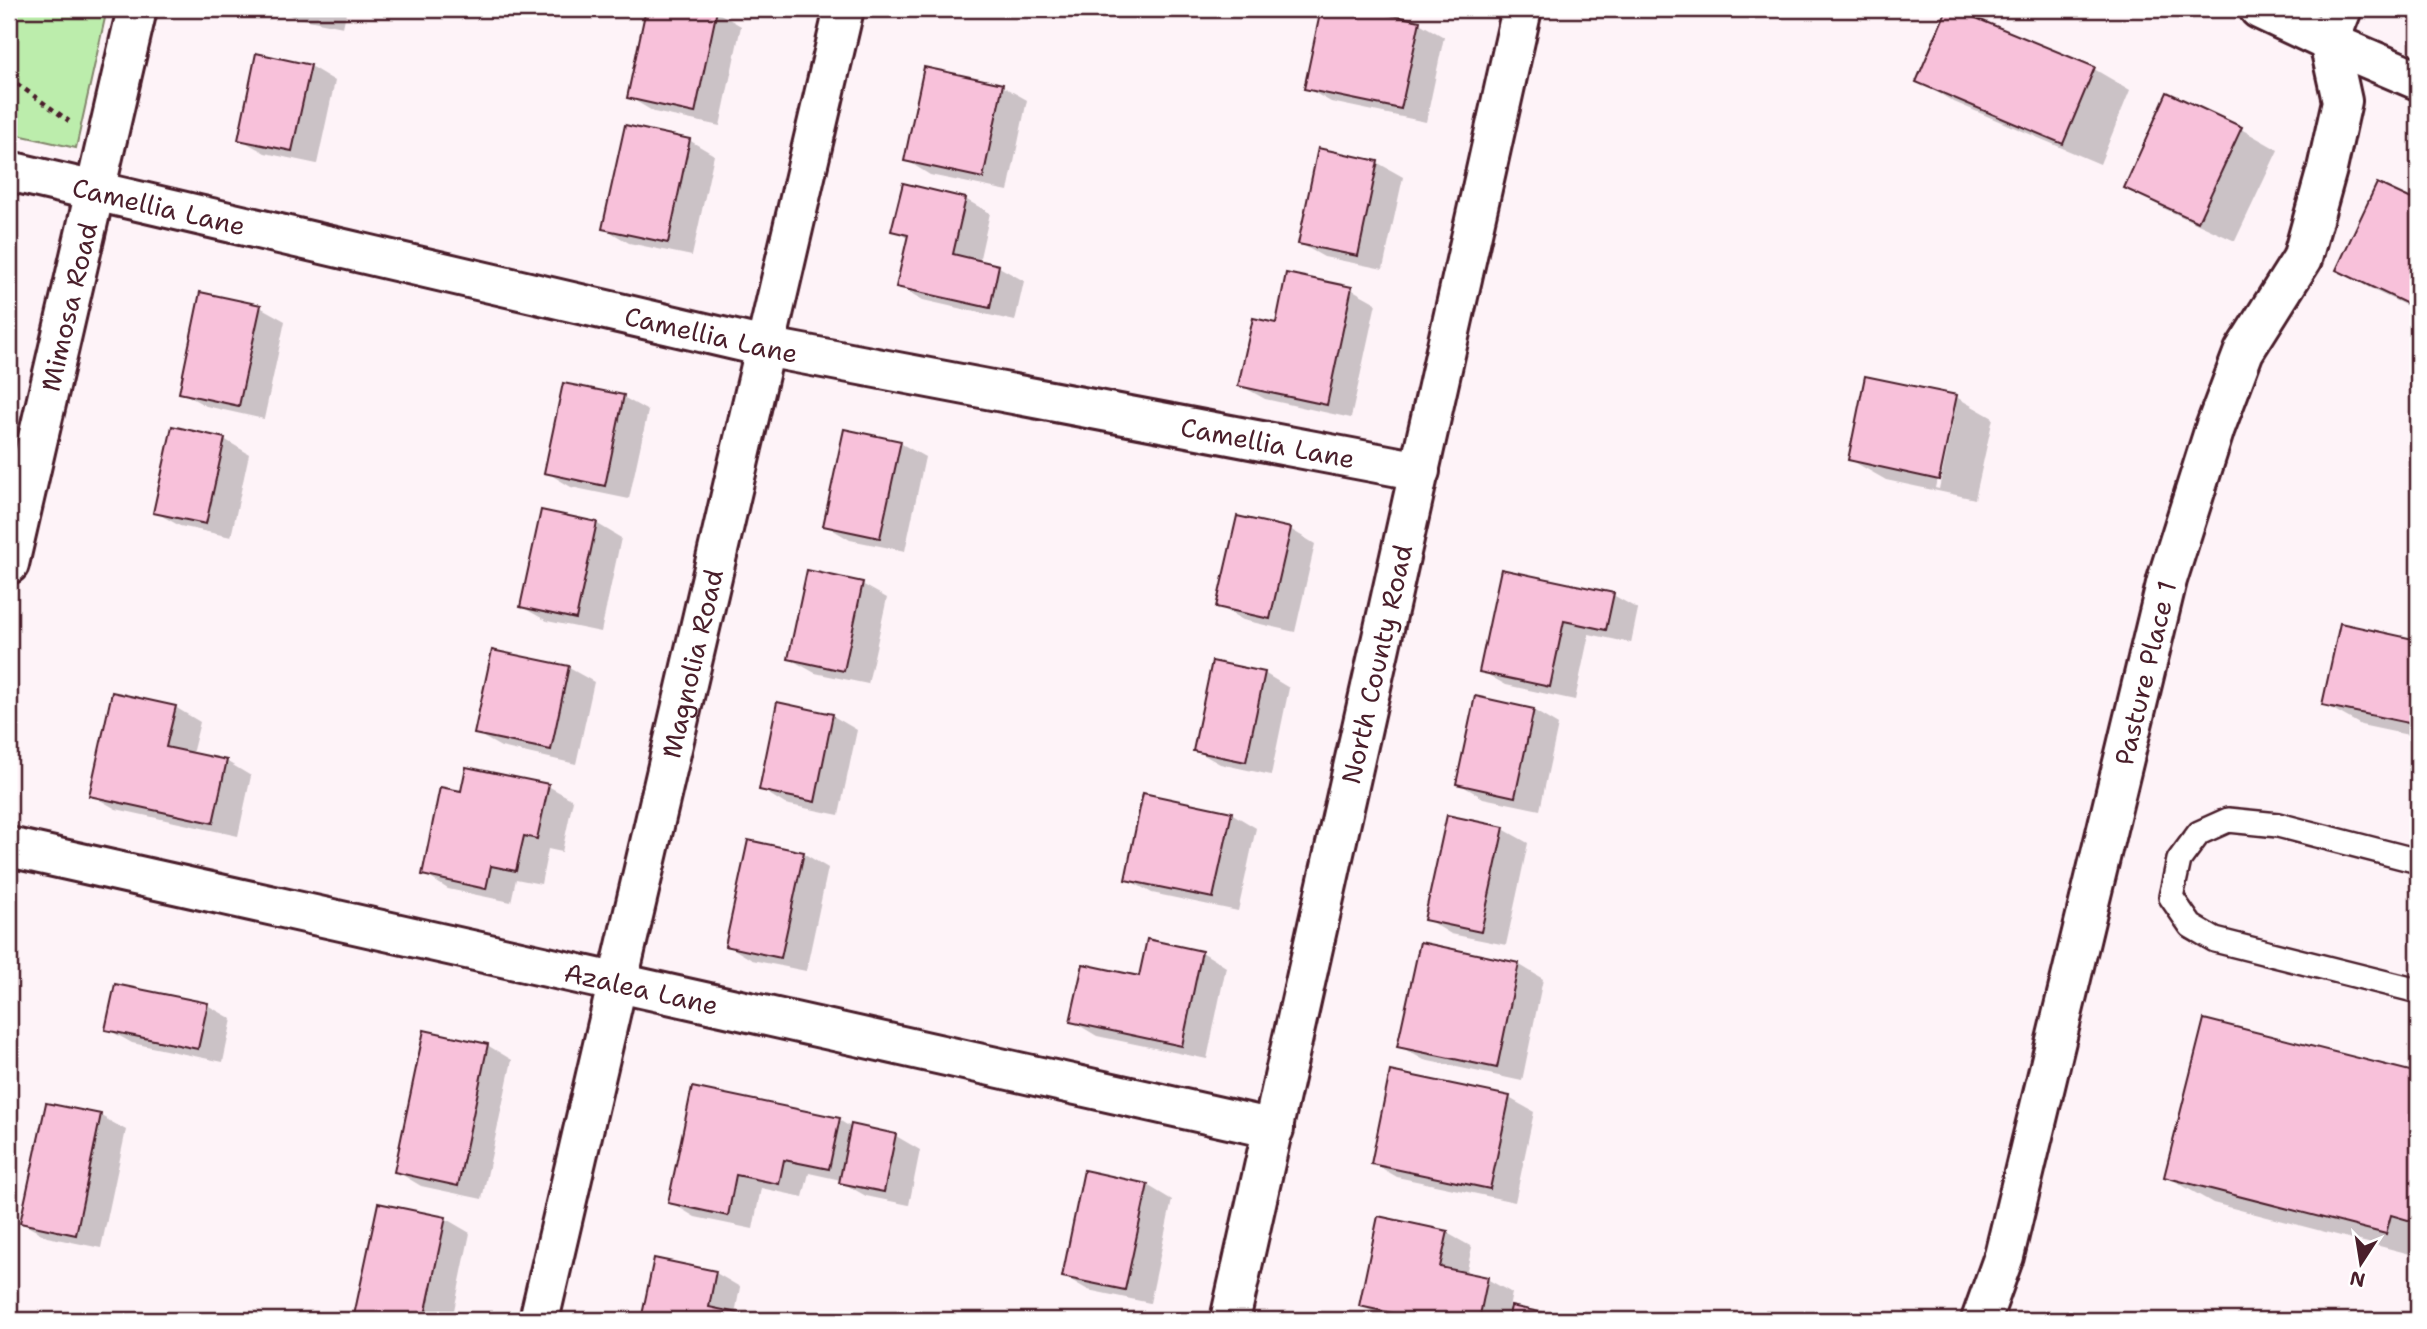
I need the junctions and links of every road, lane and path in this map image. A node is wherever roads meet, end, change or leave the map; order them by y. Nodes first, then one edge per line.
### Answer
1 (137, 9) edge
2 (844, 9) edge
3 (1522, 9) edge
4 (2259, 9) edge
5 (2336, 25) edge
6 (9, 78) edge
7 (2418, 80) edge
8 (69, 121) dead end
9 (9, 171) edge
10 (95, 189) junction
11 (765, 346) junction
12 (1420, 471) junction
13 (9, 564) edge
14 (9, 847) edge
15 (2418, 862) edge
16 (617, 983) junction
17 (2418, 991) edge
18 (1274, 1129) junction
19 (538, 1320) edge
20 (1230, 1320) edge
21 (1981, 1320) edge

1 - 10 street, Mimosa Road
2 - 11 street, Magnolia Road
3 - 12 street, North County Road
4 - 5 street
5 - 7 street
5 - 21 street, Pasture Place 1
6 - 8 path
9 - 10 street, Camellia Lane
10 - 11 street, Camellia Lane
10 - 13 street, Mimosa Road
11 - 12 street, Camellia Lane
11 - 16 street, Magnolia Road
12 - 18 street, North County Road
14 - 16 street, Azalea Lane
15 - 17 lane
16 - 18 street, Azalea Lane
16 - 19 street, Magnolia Road
18 - 20 street, North County Road

